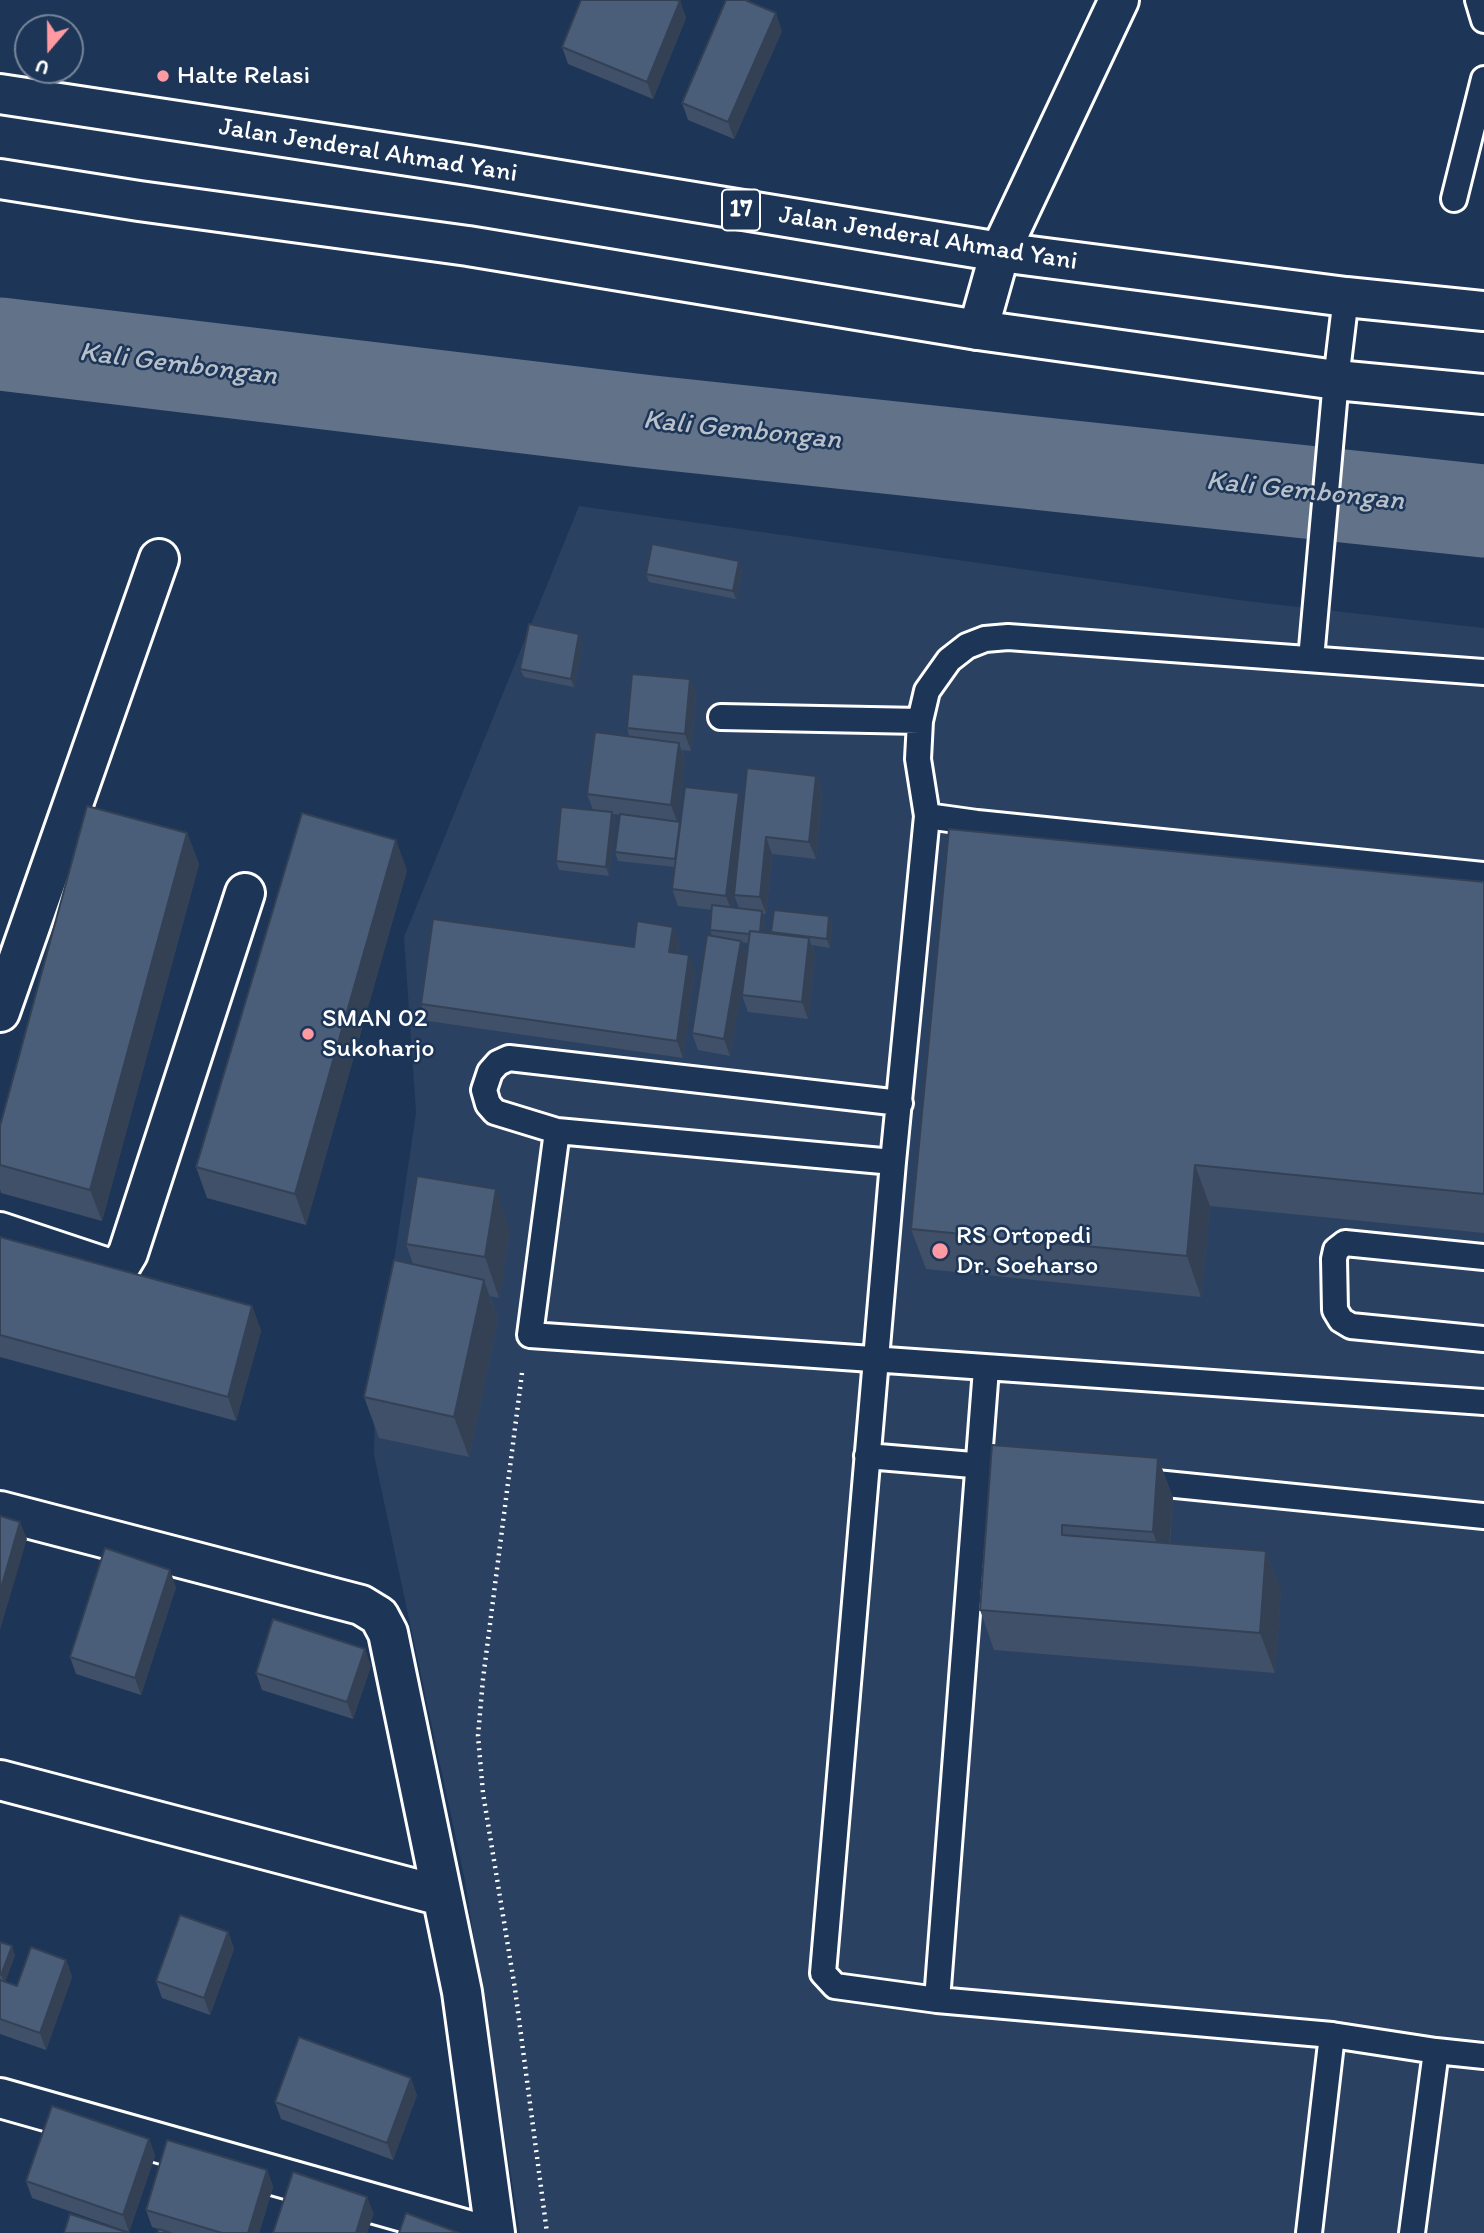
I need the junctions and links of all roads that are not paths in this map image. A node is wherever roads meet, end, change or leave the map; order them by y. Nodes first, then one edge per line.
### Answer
1 (1119, 0) edge
2 (1478, 0) edge
3 (1484, 20) edge
4 (1484, 79) edge
5 (0, 94) edge
6 (0, 179) edge
7 (1454, 199) dead end
8 (1000, 252) junction
9 (1346, 297) junction
10 (1484, 311) edge
11 (978, 330) junction
12 (1336, 380) junction
13 (1484, 394) edge
14 (159, 559) dead end
15 (1311, 659) junction
16 (1484, 672) edge
17 (721, 717) dead end
18 (920, 721) junction
19 (927, 816) junction
20 (1484, 875) edge
21 (245, 893) dead end
22 (0, 1012) edge
23 (900, 1103) junction
24 (557, 1131) junction
25 (893, 1162) junction
26 (0, 1232) edge
27 (1484, 1256) edge
28 (1484, 1339) edge
29 (876, 1361) junction
30 (986, 1369) junction
31 (1484, 1402) edge
32 (867, 1456) junction
33 (979, 1465) junction
34 (1020, 1469) edge
35 (1115, 1479) edge
36 (0, 1511) edge
37 (1484, 1516) edge
38 (0, 1780) edge
39 (442, 1896) junction
40 (937, 2000) junction
41 (1332, 2035) junction
42 (1436, 2052) junction
43 (1484, 2053) edge
44 (0, 2098) edge
45 (478, 2233) edge
46 (495, 2233) edge
47 (1309, 2233) edge
48 (1412, 2233) edge

1 - 8 main road
2 - 3 lane
4 - 7 lane
5 - 8 main road, Jalan Jenderal Ahmad Yani / 17
6 - 11 main road
8 - 9 main road, Jalan Jenderal Ahmad Yani / 17
8 - 11 main road
9 - 10 main road, Jalan Jenderal Ahmad Yani / 17
9 - 12 lane
11 - 12 main road
12 - 13 main road
12 - 15 lane
14 - 22 main road
15 - 16 lane
15 - 18 lane
17 - 18 lane
18 - 19 lane
19 - 20 lane
19 - 23 lane
21 - 26 main road
23 - 24 lane
23 - 25 lane
24 - 25 lane
24 - 29 lane
25 - 29 lane
27 - 28 lane
29 - 30 lane
29 - 32 lane
30 - 31 lane
30 - 33 lane
32 - 33 lane
32 - 40 lane
33 - 34 lane
33 - 40 lane
35 - 37 lane
36 - 39 main road
38 - 39 main road
39 - 46 main road
40 - 41 lane
41 - 42 lane
41 - 47 lane
42 - 43 lane
42 - 48 lane
44 - 45 main road

